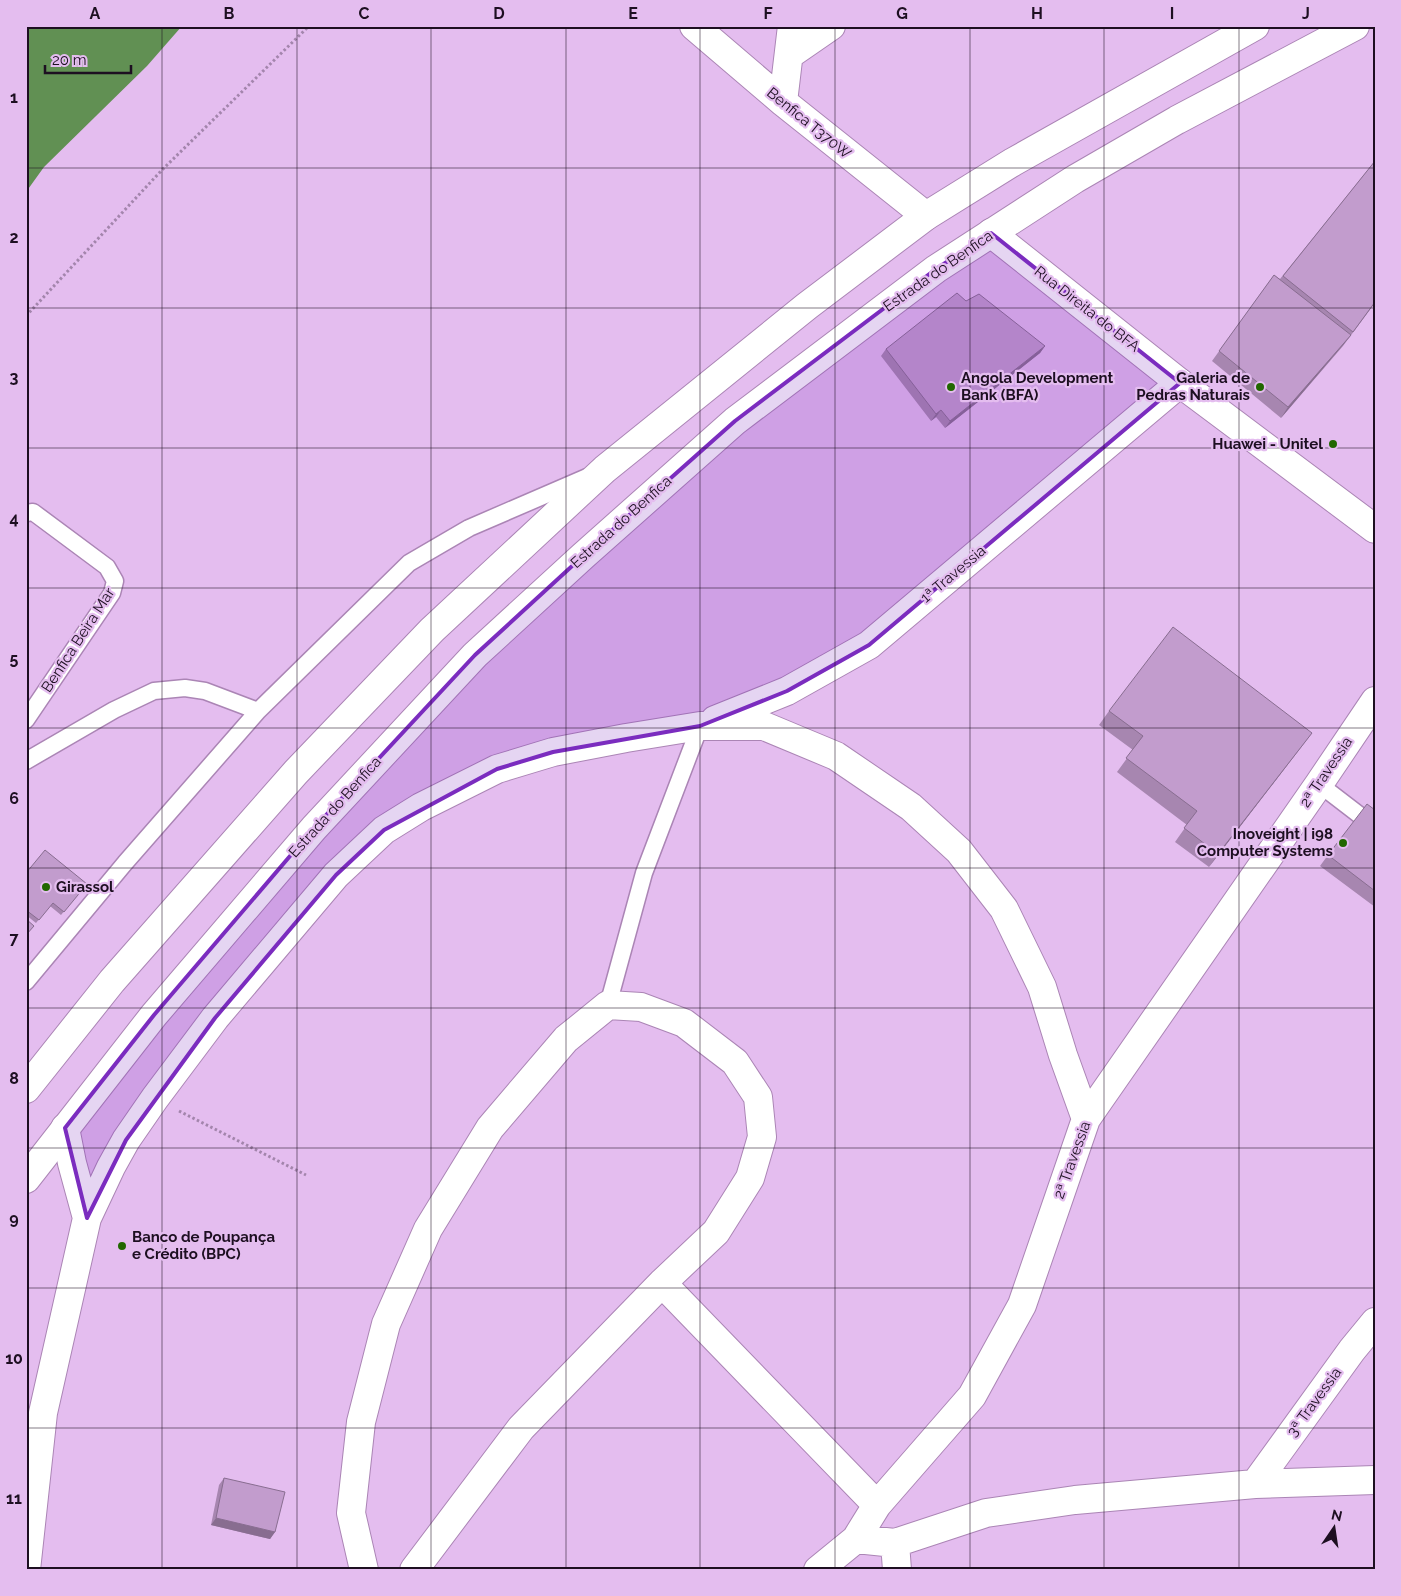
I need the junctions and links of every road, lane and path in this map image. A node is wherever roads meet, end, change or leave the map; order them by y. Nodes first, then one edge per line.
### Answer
1 (309, 26) edge
2 (694, 26) edge
3 (792, 26) edge
4 (831, 26) edge
5 (1255, 26) edge
6 (1354, 26) edge
7 (789, 55) junction
8 (783, 102) junction
9 (926, 216) junction
10 (991, 233) junction
11 (26, 316) edge
12 (1180, 383) junction
13 (605, 469) junction
14 (26, 513) edge
15 (1375, 529) edge
16 (1375, 701) edge
17 (258, 711) junction
18 (26, 720) edge
19 (700, 726) junction
20 (26, 761) edge
21 (1319, 784) junction
22 (1375, 827) edge
23 (26, 982) edge
24 (608, 1005) junction
25 (26, 1090) edge
26 (155, 1098) junction
27 (1086, 1119) junction
28 (65, 1128) junction
29 (306, 1175) dead end
30 (26, 1179) edge
31 (87, 1218) junction
32 (662, 1283) junction
33 (1375, 1322) edge
34 (1375, 1480) edge
35 (1255, 1484) junction
36 (877, 1505) junction
37 (856, 1539) junction
38 (896, 1556) edge
39 (26, 1570) edge
40 (364, 1570) edge
41 (414, 1570) edge
42 (818, 1570) edge

1 - 11 path
2 - 8 main road, Benfica T370W
3 - 7 main road
4 - 7 main road
5 - 9 main road
6 - 10 main road, Estrada do Benfica
7 - 8 main road
8 - 9 main road, Benfica T370W
9 - 13 main road
10 - 12 main road, Rua Direita do BFA
10 - 28 main road, Estrada do Benfica
12 - 15 main road, Rua Direita do BFA
12 - 19 main road, 1ª Travessia
13 - 17 lane
13 - 25 main road
14 - 18 lane, Benfica Beira Mar
16 - 21 main road, 2ª Travessia
17 - 20 lane
17 - 23 lane
19 - 24 lane
19 - 26 main road
19 - 27 main road
21 - 22 lane
21 - 27 main road, 2ª Travessia
24 - 32 main road
24 - 40 main road
26 - 29 path
26 - 31 main road
27 - 36 main road, 2ª Travessia
28 - 30 main road, Estrada do Benfica
28 - 31 main road
31 - 39 main road
32 - 36 main road
32 - 41 main road
33 - 35 main road, 3ª Travessia
34 - 35 main road
35 - 38 main road
36 - 37 main road, 2ª Travessia
37 - 38 main road
37 - 42 main road, 2ª Travessia

